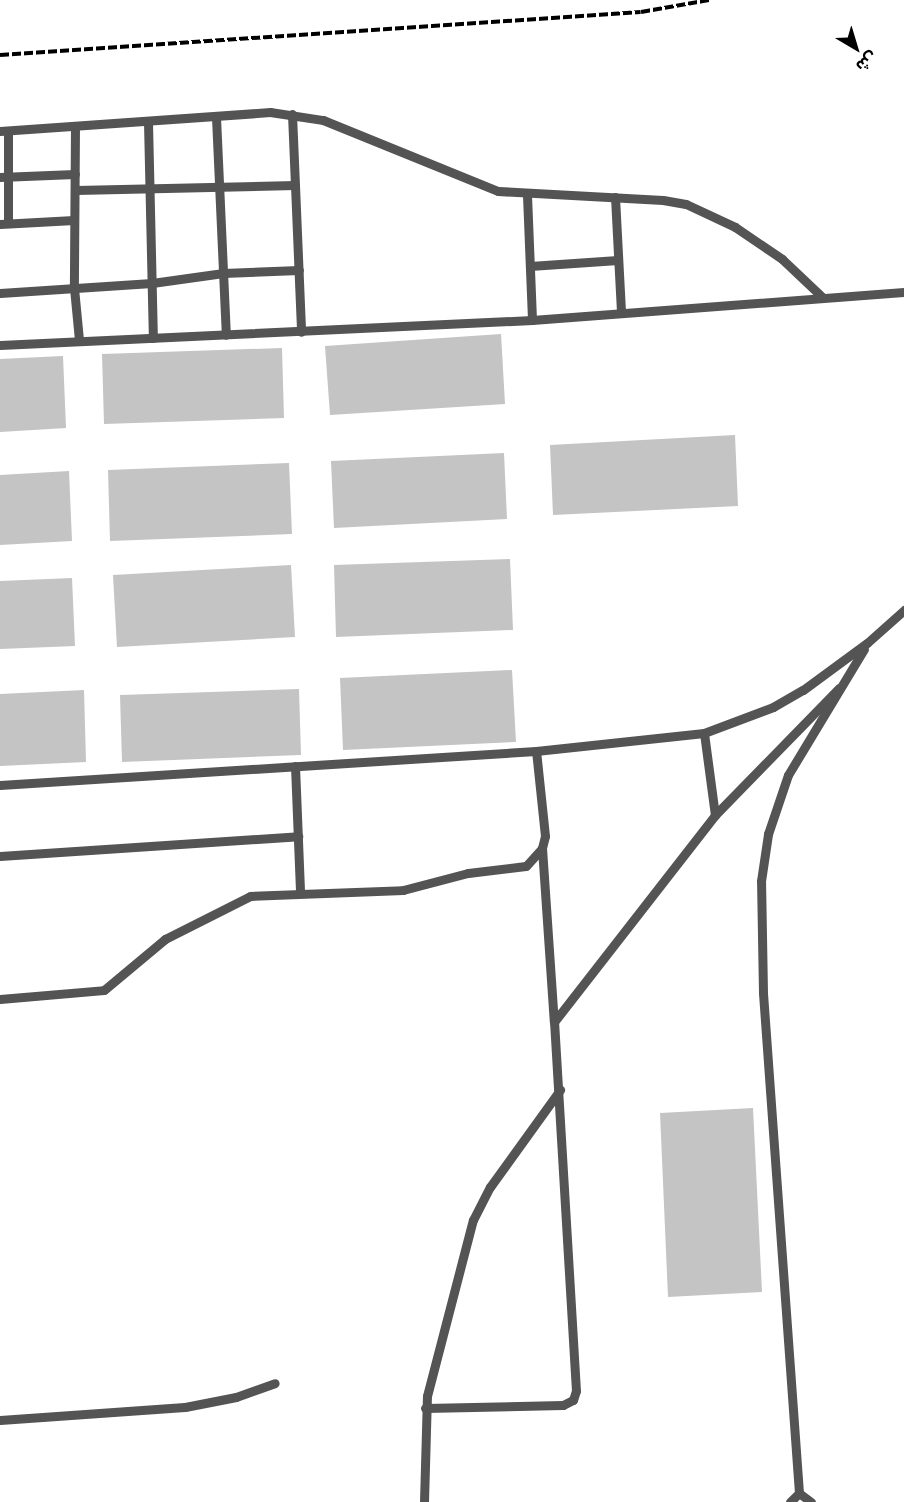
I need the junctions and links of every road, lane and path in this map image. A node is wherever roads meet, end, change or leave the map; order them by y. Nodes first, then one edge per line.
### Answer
1 (292, 114) junction
2 (216, 117) junction
3 (148, 122) junction
4 (75, 127) junction
5 (4, 131) edge
6 (75, 174) junction
7 (4, 177) edge
8 (219, 184) junction
9 (295, 185) junction
10 (150, 187) junction
11 (76, 190) junction
12 (527, 195) junction
13 (615, 196) junction
14 (74, 220) junction
15 (4, 223) edge
16 (618, 260) junction
17 (530, 266) junction
18 (299, 270) junction
19 (223, 273) junction
20 (152, 283) junction
21 (74, 288) junction
22 (904, 292) edge
23 (0, 293) edge
24 (822, 297) junction
25 (621, 313) junction
26 (532, 320) junction
27 (301, 332) junction
28 (226, 335) junction
29 (153, 338) junction
30 (79, 340) junction
31 (0, 345) edge
32 (904, 610) edge
33 (867, 643) junction
34 (839, 688) junction
35 (704, 733) junction
36 (536, 751) junction
37 (295, 766) junction
38 (0, 785) edge
39 (715, 815) junction
40 (298, 836) junction
41 (542, 848) junction
42 (0, 856) edge
43 (300, 893) junction
44 (0, 999) edge
45 (554, 1022) junction
46 (560, 1090) junction
47 (275, 1383) dead end
48 (425, 1408) junction
49 (0, 1420) edge
50 (799, 1493) junction
51 (424, 1502) edge
52 (790, 1502) edge
53 (811, 1502) edge

1 - 2 street
1 - 9 street
1 - 12 street
2 - 3 street
2 - 8 street
3 - 4 street
3 - 10 street
4 - 5 street
4 - 6 street
5 - 7 street
6 - 7 street
6 - 11 street
7 - 15 street
8 - 9 street
8 - 10 street
8 - 19 street
9 - 18 street
10 - 11 street
10 - 20 street
11 - 14 street
12 - 13 street
12 - 17 street
13 - 16 street
13 - 24 street
14 - 15 street
14 - 21 street
16 - 17 street
16 - 25 street
17 - 26 street
18 - 19 street
18 - 27 street
19 - 20 street
19 - 28 street
20 - 21 street
20 - 29 street
21 - 23 street
21 - 30 street
22 - 24 street
24 - 25 street
25 - 26 street
26 - 27 street
27 - 28 street
28 - 29 street
29 - 30 street
30 - 31 street
32 - 33 street
33 - 34 street
33 - 35 street
34 - 39 street
34 - 50 street
35 - 36 street
35 - 39 street
36 - 37 street
36 - 41 street
37 - 38 street
37 - 40 street
39 - 45 street
40 - 42 street
40 - 43 street
41 - 43 street
41 - 45 street
43 - 44 street
45 - 46 street
46 - 48 street
46 - 48 street
47 - 49 street
48 - 51 street
50 - 52 street
50 - 53 street

